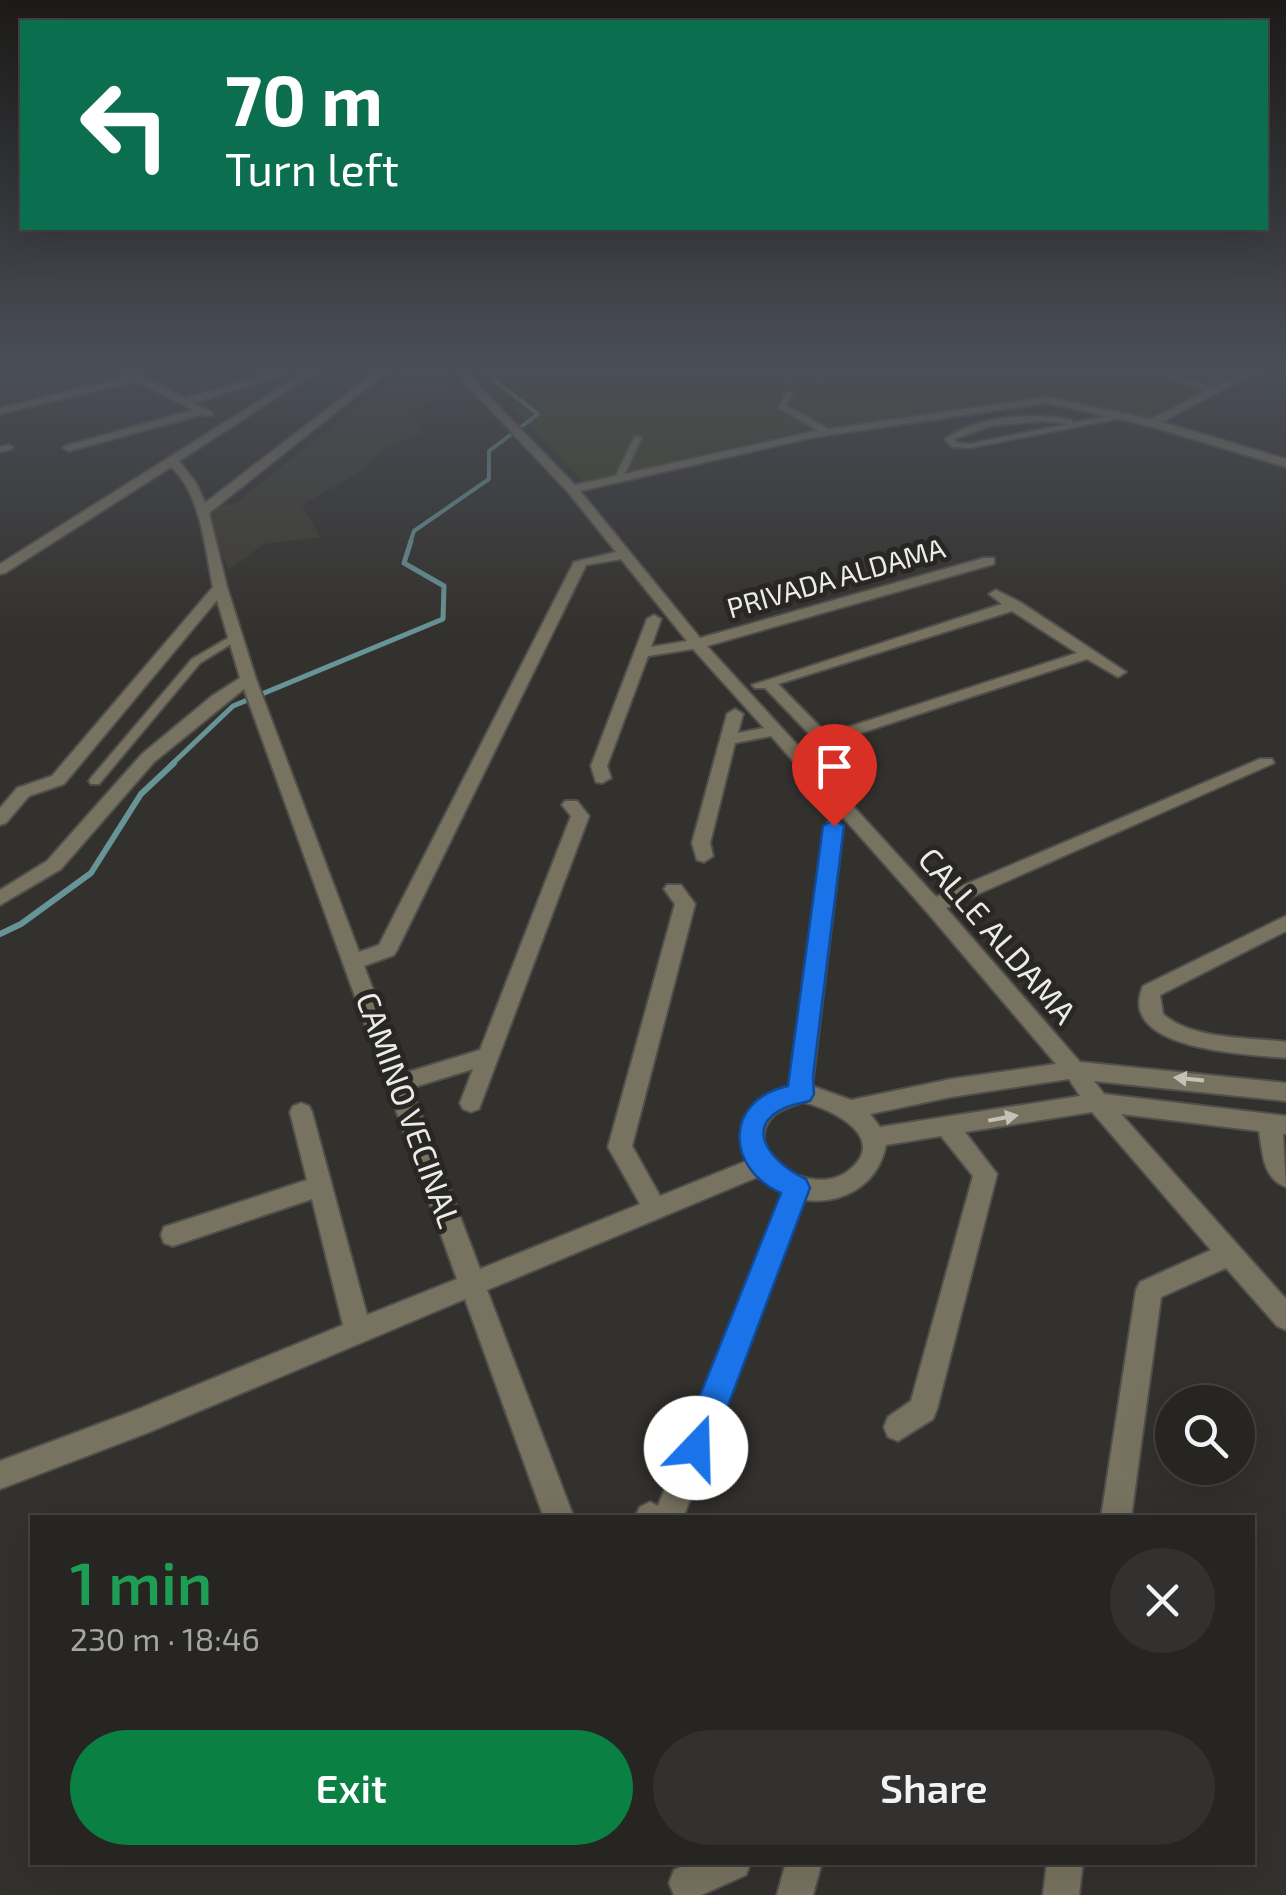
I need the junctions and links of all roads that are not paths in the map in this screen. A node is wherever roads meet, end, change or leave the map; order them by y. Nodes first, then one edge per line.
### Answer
1 (271, 458) edge
2 (544, 458) edge
3 (628, 458) edge
4 (709, 458) edge
5 (170, 460) joint
6 (618, 479) junction
7 (572, 489) junction
8 (202, 512) junction
9 (624, 554) junction
10 (989, 561) dead end
11 (0, 570) edge
12 (220, 587) junction
13 (996, 594) dead end
14 (1015, 605) junction
15 (654, 619) dead end
16 (235, 638) junction
17 (697, 644) junction
18 (641, 653) junction
19 (1088, 654) junction
20 (1118, 672) dead end
21 (753, 687) junction
22 (252, 691) junction
23 (735, 714) dead end
24 (774, 730) junction
25 (728, 740) junction
26 (1266, 763) dead end
27 (602, 778) dead end
28 (94, 781) dead end
29 (571, 805) dead end
30 (0, 819) edge
31 (834, 826) dead end
32 (704, 856) dead end
33 (674, 889) dead end
34 (0, 899) edge
35 (938, 904) junction
36 (1286, 923) edge
37 (352, 962) junction
38 (1286, 1050) edge
39 (489, 1056) junction
40 (1074, 1070) junction
41 (399, 1083) junction
42 (801, 1084) junction
43 (1286, 1092) edge
44 (1096, 1102) junction
45 (471, 1104) dead end
46 (852, 1109) junction
47 (301, 1112) dead end
48 (1278, 1124) edge
49 (954, 1136) junction
50 (872, 1138) junction
51 (761, 1165) junction
52 (1286, 1177) edge
53 (320, 1186) junction
54 (794, 1195) junction
55 (655, 1209) junction
56 (174, 1236) dead end
57 (1220, 1258) junction
58 (471, 1283) junction
59 (1286, 1318) edge
60 (358, 1330) junction
61 (898, 1427) dead end
62 (0, 1475) edge
63 (557, 1515) edge
64 (669, 1515) edge
65 (1116, 1515) edge
66 (725, 1865) edge
67 (803, 1865) edge
68 (1065, 1865) edge
69 (686, 1880) edge
70 (795, 1895) edge
71 (1060, 1895) edge

1 - 8 street
2 - 7 street, CALLE ALDAMA
3 - 6 lane
4 - 6 street
5 - 8 street, CAMINO VECINAL
5 - 11 street
6 - 7 street
7 - 9 street, CALLE ALDAMA
8 - 12 street, CAMINO VECINAL
9 - 17 street, CALLE ALDAMA
9 - 37 street
10 - 17 street, PRIVADA ALDAMA
12 - 16 street, CAMINO VECINAL
12 - 30 street
13 - 14 street
14 - 19 street
14 - 21 street
15 - 18 street
16 - 22 street, CAMINO VECINAL
16 - 28 lane
17 - 18 street, PRIVADA ALDAMA
17 - 21 street, CALLE ALDAMA
18 - 27 street
19 - 20 street
19 - 21 street
21 - 24 street, CALLE ALDAMA
22 - 34 street
22 - 37 street, CAMINO VECINAL
23 - 25 street
24 - 25 street
24 - 35 street, CALLE ALDAMA
25 - 32 street
26 - 35 street
29 - 39 street
31 - 42 street
33 - 55 street
35 - 40 street, CALLE ALDAMA
36 - 38 street
37 - 41 street, CAMINO VECINAL
39 - 41 street
39 - 45 street
43 -> 40 street
40 - 44 street, CALLE ALDAMA
40 - 46 street
41 - 58 street, CAMINO VECINAL
42 - 46 street
42 - 51 street
44 - 48 street
49 -> 44 street
44 - 57 street, CALLE ALDAMA
46 - 50 street
47 - 53 street
48 - 52 street
49 - 50 street
49 - 61 street
50 - 54 street
51 - 54 street
51 - 55 street
53 - 56 street
53 - 60 street
54 - 64 street
55 - 58 street
57 - 59 street, CALLE ALDAMA
57 - 65 street
58 - 60 street
58 - 63 street, CAMINO VECINAL
60 - 62 street
66 - 69 street
67 - 70 street
68 - 71 street

